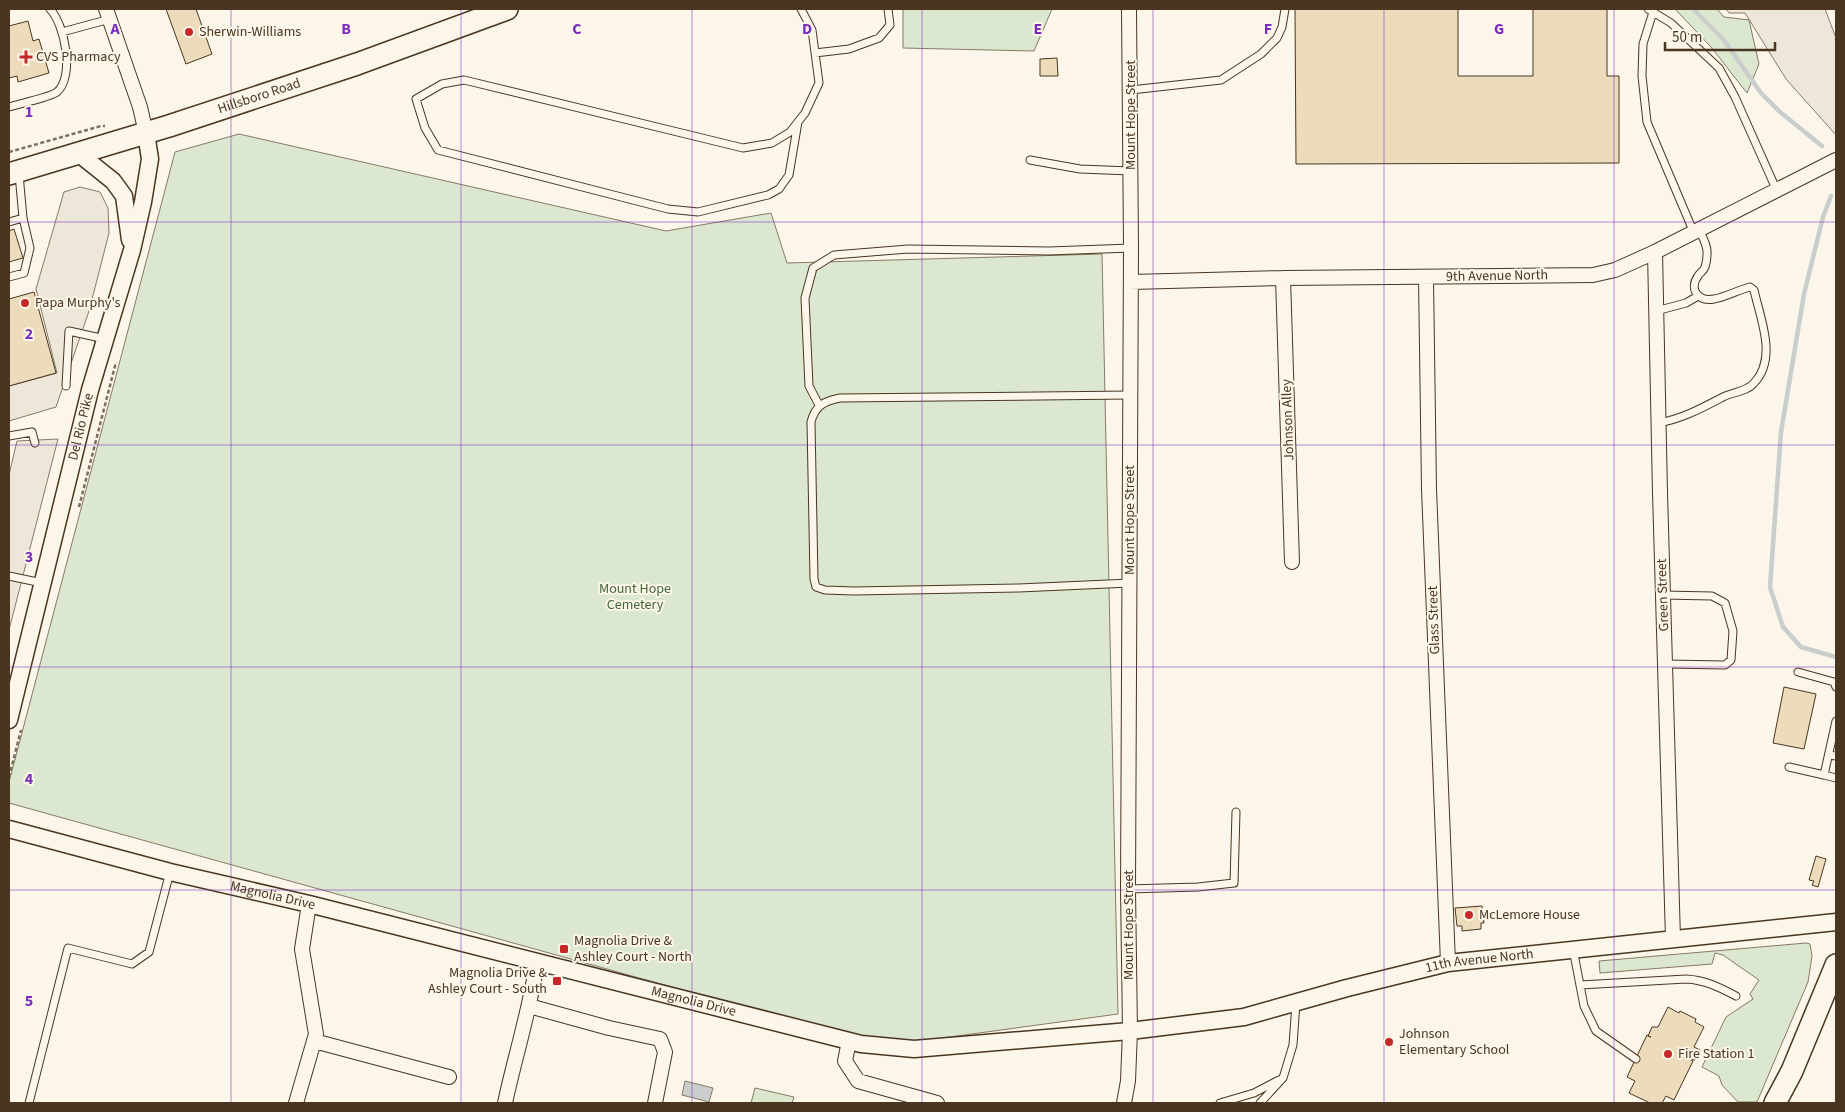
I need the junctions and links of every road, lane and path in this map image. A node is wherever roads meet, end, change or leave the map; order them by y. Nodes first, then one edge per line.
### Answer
1 (50, 9) edge
2 (507, 9) edge
3 (801, 9) edge
4 (888, 9) edge
5 (1129, 9) edge
6 (1284, 9) edge
7 (1650, 10) edge
8 (108, 14) edge
9 (62, 32) junction
10 (816, 53) junction
11 (1131, 90) junction
12 (9, 107) edge
13 (798, 122) junction
14 (146, 133) junction
15 (78, 153) junction
16 (1030, 160) dead end
17 (1836, 160) edge
18 (1131, 171) junction
19 (14, 173) edge
20 (1777, 191) junction
21 (23, 218) junction
22 (9, 222) edge
23 (1696, 231) junction
24 (1131, 248) junction
25 (132, 250) junction
26 (1655, 252) junction
27 (9, 277) edge
28 (1284, 278) junction
29 (1426, 278) junction
30 (1131, 282) junction
31 (1698, 296) junction
32 (1656, 311) junction
33 (105, 339) junction
34 (66, 386) dead end
35 (1131, 395) junction
36 (819, 405) junction
37 (1658, 423) junction
38 (9, 436) edge
39 (35, 443) dead end
40 (1292, 562) dead end
41 (9, 576) edge
42 (42, 583) junction
43 (1130, 583) junction
44 (1662, 595) junction
45 (1664, 664) junction
46 (1798, 672) dead end
47 (1836, 687) edge
48 (9, 720) edge
49 (1836, 725) edge
50 (1832, 756) edge
51 (1789, 767) dead end
52 (1824, 775) junction
53 (1836, 778) edge
54 (1236, 812) dead end
55 (9, 829) edge
56 (170, 872) junction
57 (1128, 889) junction
58 (309, 904) junction
59 (1836, 922) edge
60 (1673, 939) junction
61 (1573, 949) junction
62 (537, 962) junction
63 (1448, 963) junction
64 (1836, 965) edge
65 (1580, 985) junction
66 (1736, 996) dead end
67 (1296, 1002) junction
68 (529, 1006) junction
69 (1130, 1031) junction
70 (314, 1041) junction
71 (849, 1041) junction
72 (1636, 1059) dead end
73 (449, 1077) dead end
74 (1283, 1078) junction
75 (1241, 1100) edge
76 (917, 1101) edge
77 (29, 1103) edge
78 (296, 1103) edge
79 (505, 1103) edge
80 (655, 1103) edge
81 (937, 1103) edge
82 (1124, 1103) edge
83 (1224, 1103) edge
84 (1260, 1103) edge
85 (1775, 1103) edge

1 - 9 lane
2 - 14 main road, Hillsboro Road
3 - 10 lane
4 - 10 lane
5 - 11 street, Mount Hope Street
6 - 11 lane
7 - 20 lane
7 - 23 lane
8 - 9 lane
8 - 14 street
9 - 12 lane
10 - 13 lane
11 - 18 street, Mount Hope Street
13 - 13 lane
14 - 15 main road, Hillsboro Road
14 - 25 street, Del Rio Pike
15 - 19 main road, Hillsboro Road
15 - 25 street
16 - 18 lane
17 - 20 street, 9th Avenue North
18 - 24 street, Mount Hope Street
19 - 21 lane
20 - 23 street, 9th Avenue North
21 - 22 lane
21 - 27 lane
23 - 26 street, 9th Avenue North
23 - 31 lane
24 - 30 street, Mount Hope Street
24 - 36 lane
25 - 33 street, Del Rio Pike
26 - 29 street, 9th Avenue North
26 - 32 street, Green Street
28 - 29 street, 9th Avenue North
28 - 30 street, 9th Avenue North
28 - 40 street, Johnson Alley
29 - 63 street, Glass Street
30 - 35 street, Mount Hope Street
31 - 32 lane
31 - 37 lane
32 - 37 street, Green Street
33 - 34 lane
33 - 42 street, Del Rio Pike
35 - 36 lane
35 - 43 street, Mount Hope Street
36 - 43 lane
37 - 44 street, Green Street
38 - 39 lane
41 - 42 lane
42 - 48 street, Del Rio Pike
43 - 57 street, Mount Hope Street
44 - 45 street, Green Street
44 - 45 lane
45 - 60 street, Green Street
46 - 47 lane
49 - 50 lane
50 - 52 lane
51 - 52 lane
52 - 53 lane
54 - 57 lane
55 - 56 street, Magnolia Drive
56 - 58 street, Magnolia Drive
56 - 77 lane
57 - 69 street, Mount Hope Street
58 - 62 street, Magnolia Drive
58 - 70 street
59 - 60 street, 11th Avenue North
60 - 61 street, 11th Avenue North
61 - 63 street, 11th Avenue North
61 - 65 lane
62 - 68 street
62 - 71 street, Magnolia Drive
63 - 67 street, 11th Avenue North
64 - 85 main road
65 - 66 lane
65 - 72 lane
67 - 69 street, 11th Avenue North
67 - 74 lane
68 - 79 street
68 - 80 street
69 - 71 street, Magnolia Drive
69 - 82 street, Mount Hope Street
70 - 73 street
70 - 78 street
71 - 76 street
74 - 75 lane
74 - 84 lane
75 - 83 lane
76 - 81 street

